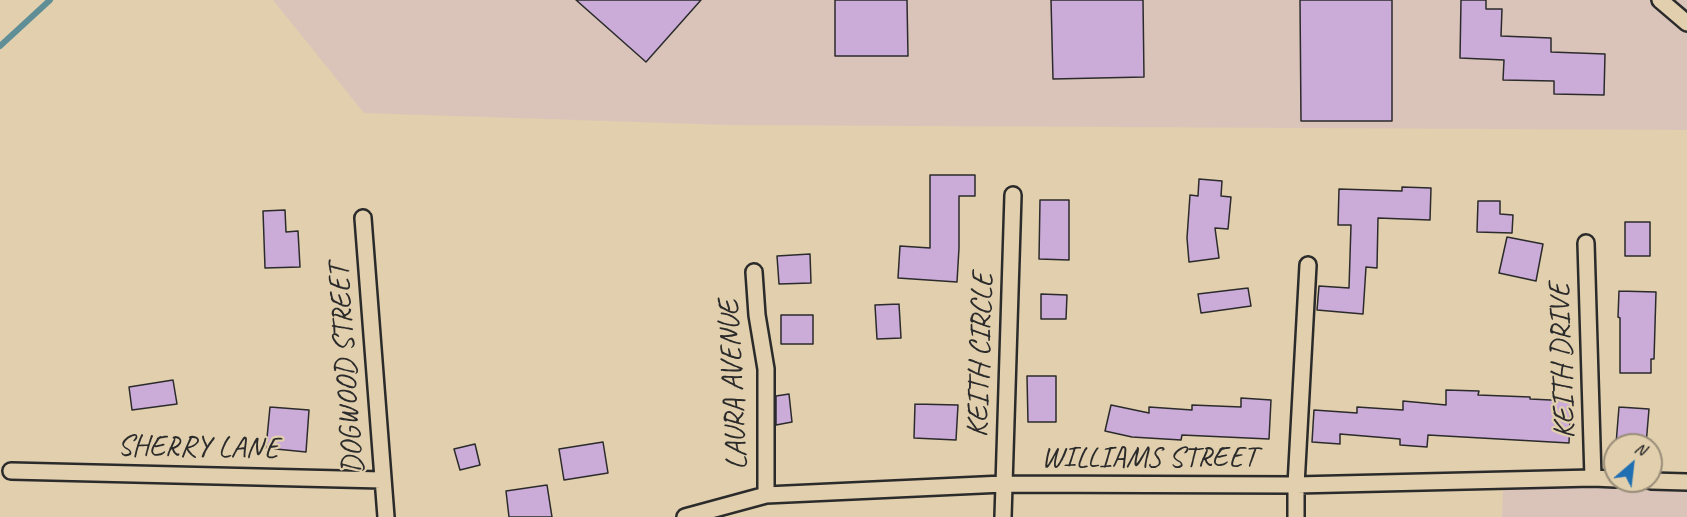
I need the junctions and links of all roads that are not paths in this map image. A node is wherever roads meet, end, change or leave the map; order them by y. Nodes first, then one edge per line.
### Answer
1 (1660, 0) edge
2 (1687, 23) edge
3 (1013, 195) dead end
4 (363, 218) dead end
5 (1586, 243) dead end
6 (1308, 265) dead end
7 (754, 272) dead end
8 (11, 471) dead end
9 (1593, 478) junction
10 (1603, 478) edge
11 (382, 480) junction
12 (1663, 481) edge
13 (1687, 482) edge
14 (1004, 484) junction
15 (1296, 485) junction
16 (766, 495) junction
17 (386, 517) edge
18 (685, 517) edge
19 (1003, 517) edge
20 (1296, 517) edge

1 - 2 street
3 - 14 street, KEITH CIRCLE
4 - 11 street, DOGWOOD STREET
5 - 9 street, KEITH DRIVE
6 - 15 street
7 - 16 street, LAURA AVENUE
8 - 11 street, SHERRY LANE
9 - 10 street, WILLIAMS STREET
9 - 15 street, WILLIAMS STREET
11 - 17 street, DOGWOOD STREET
12 - 13 street
14 - 15 street, WILLIAMS STREET
14 - 16 street, WILLIAMS STREET
14 - 19 street, KEITH CIRCLE
15 - 20 street
16 - 18 street, WILLIAMS STREET

